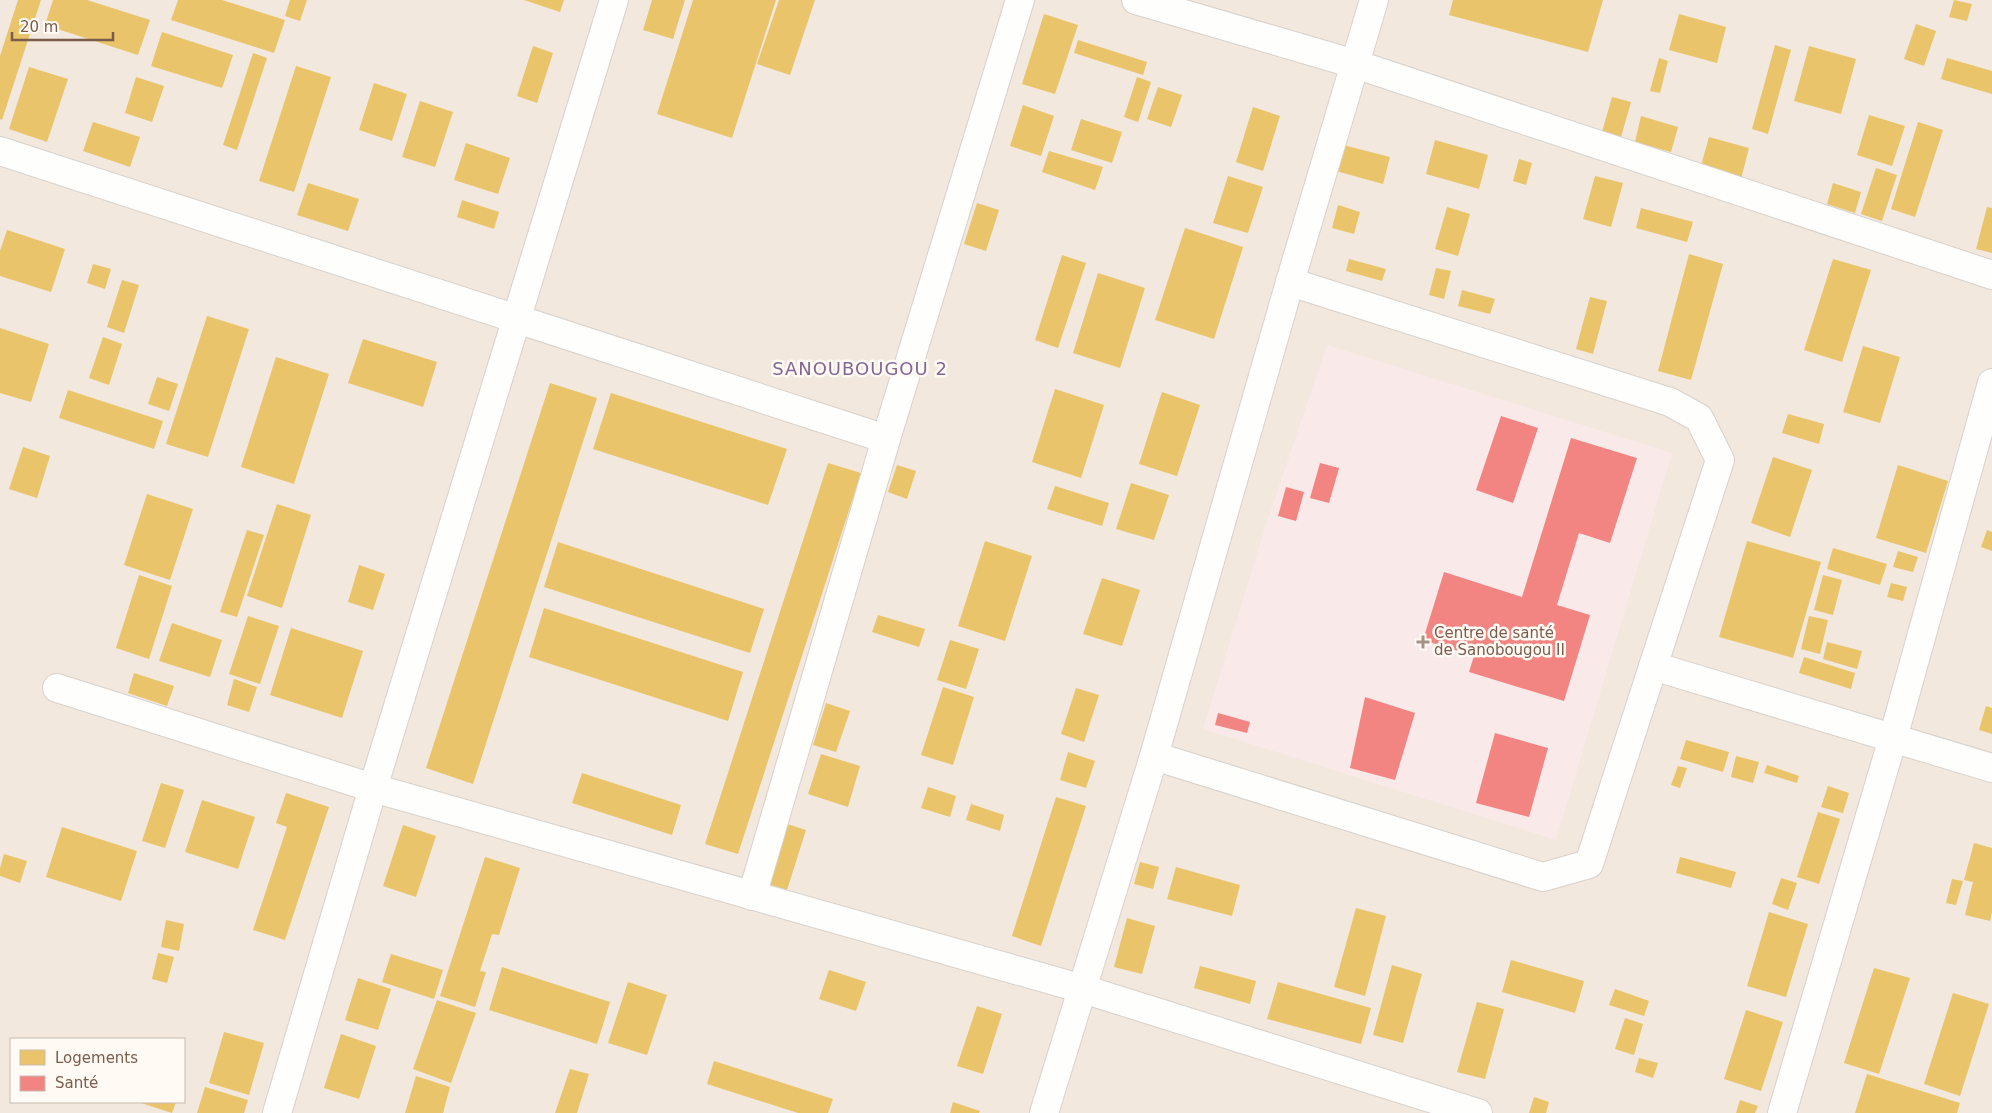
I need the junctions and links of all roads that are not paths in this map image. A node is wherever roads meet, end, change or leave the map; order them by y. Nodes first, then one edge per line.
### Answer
1 (614, 0) edge
2 (1020, 0) edge
3 (1136, 0) edge
4 (1374, 0) edge
5 (1355, 64) junction
6 (0, 151) edge
7 (1992, 275) edge
8 (1290, 282) junction
9 (516, 320) junction
10 (1992, 383) edge
11 (886, 439) junction
12 (1653, 666) junction
13 (57, 688) dead end
14 (1893, 738) junction
15 (1154, 756) junction
16 (1992, 768) edge
17 (373, 788) junction
18 (752, 896) junction
19 (1082, 989) junction
20 (277, 1113) edge
21 (1044, 1113) edge
22 (1478, 1113) edge
23 (1782, 1113) edge

1 - 9 street
2 - 11 street
3 - 5 street
4 - 5 street
5 - 7 street
5 - 8 street
6 - 9 street
8 - 12 street
8 - 15 street
9 - 11 street
9 - 17 street
10 - 14 street
11 - 18 street
12 - 14 street
12 - 15 street
13 - 17 street
14 - 16 street
14 - 23 street
15 - 19 street
17 - 18 street
17 - 20 street
18 - 19 street
19 - 21 street
19 - 22 street

